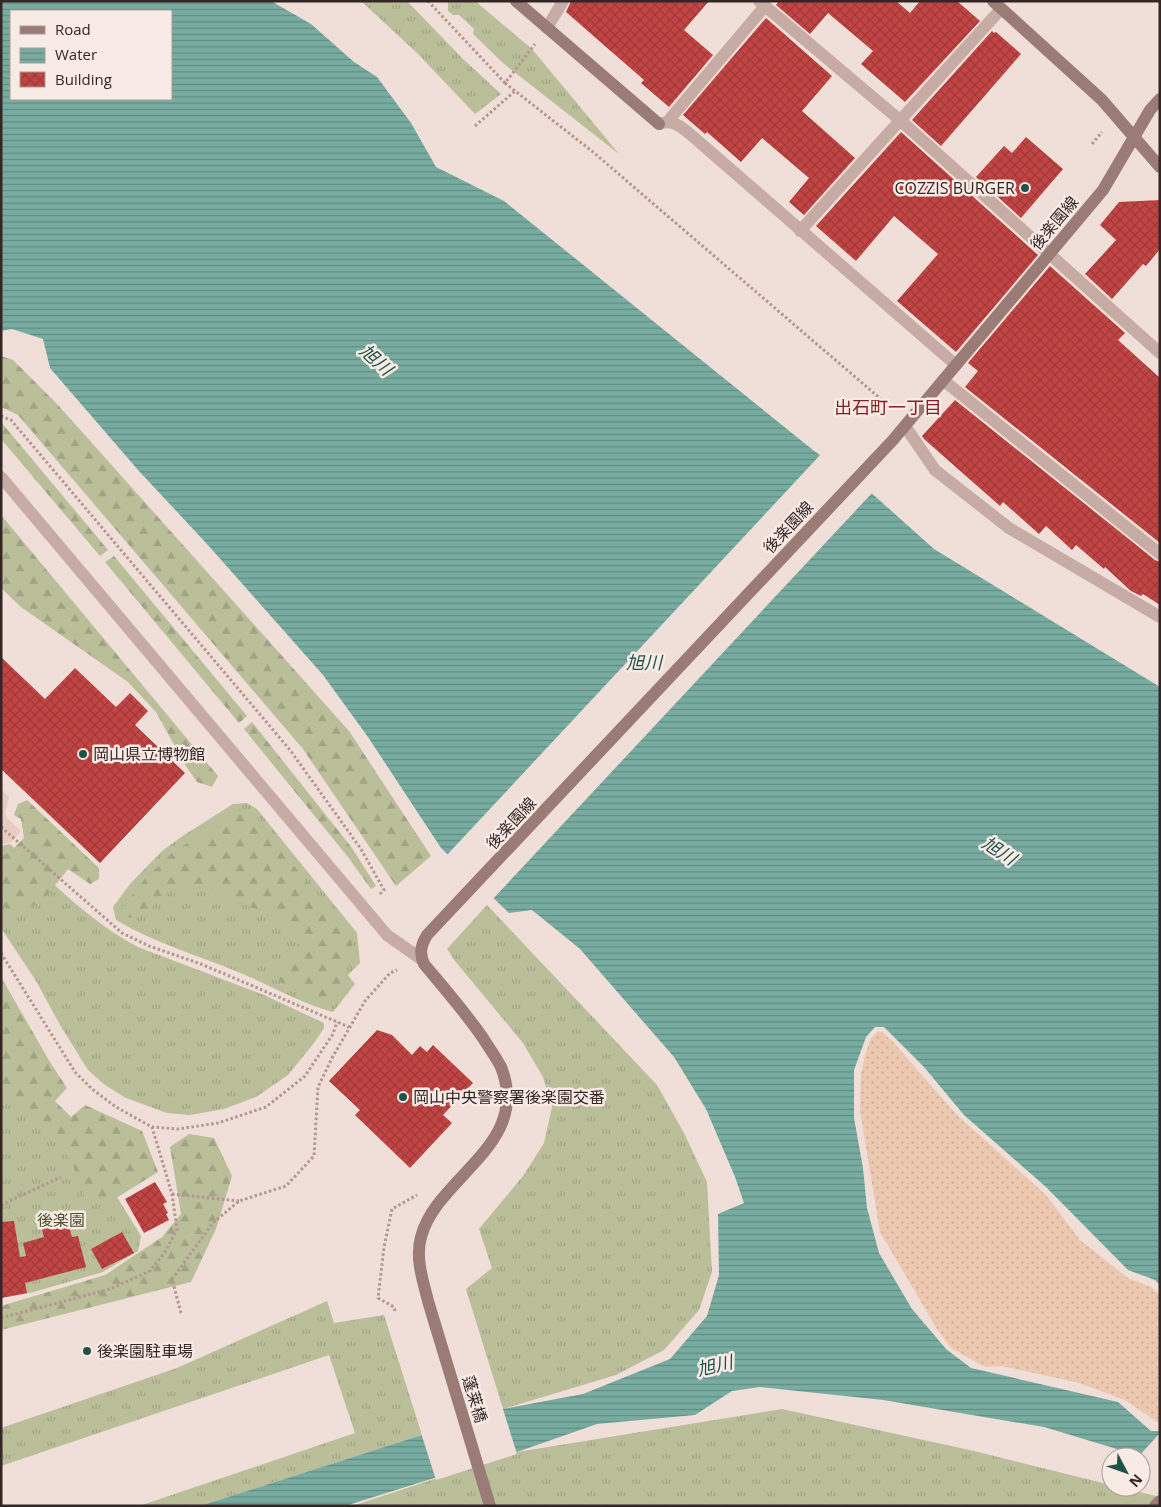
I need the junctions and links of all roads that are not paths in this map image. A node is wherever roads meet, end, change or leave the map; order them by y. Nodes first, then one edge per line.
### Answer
1 (516, 1) edge
2 (564, 1) edge
3 (762, 4) edge
4 (997, 5) edge
5 (547, 28) junction
6 (1160, 98) edge
7 (901, 121) junction
8 (663, 122) junction
9 (1134, 138) junction
10 (1160, 167) edge
11 (800, 231) junction
12 (1050, 253) junction
13 (1160, 352) edge
14 (956, 365) junction
15 (943, 380) junction
16 (905, 426) junction
17 (1, 477) edge
18 (1160, 554) edge
19 (1160, 617) edge
20 (421, 959) junction
21 (1160, 1501) edge
22 (490, 1506) edge
23 (1155, 1506) edge

1 - 5 main road
2 - 5 street
3 - 7 street
3 - 8 street
4 - 7 street
4 - 9 main road
5 - 8 main road
6 - 9 main road, 後楽園線
7 - 11 street
7 - 12 street
8 - 11 street
9 - 10 main road
9 - 12 main road, 後楽園線
11 - 14 street
12 - 13 street
12 - 14 main road, 後楽園線
14 - 15 main road, 後楽園線
15 - 16 main road, 後楽園線
15 - 18 street
16 - 19 street
16 - 20 main road, 後楽園線
17 - 20 street
20 - 22 main road, 蓬莱橋
21 - 23 main road

